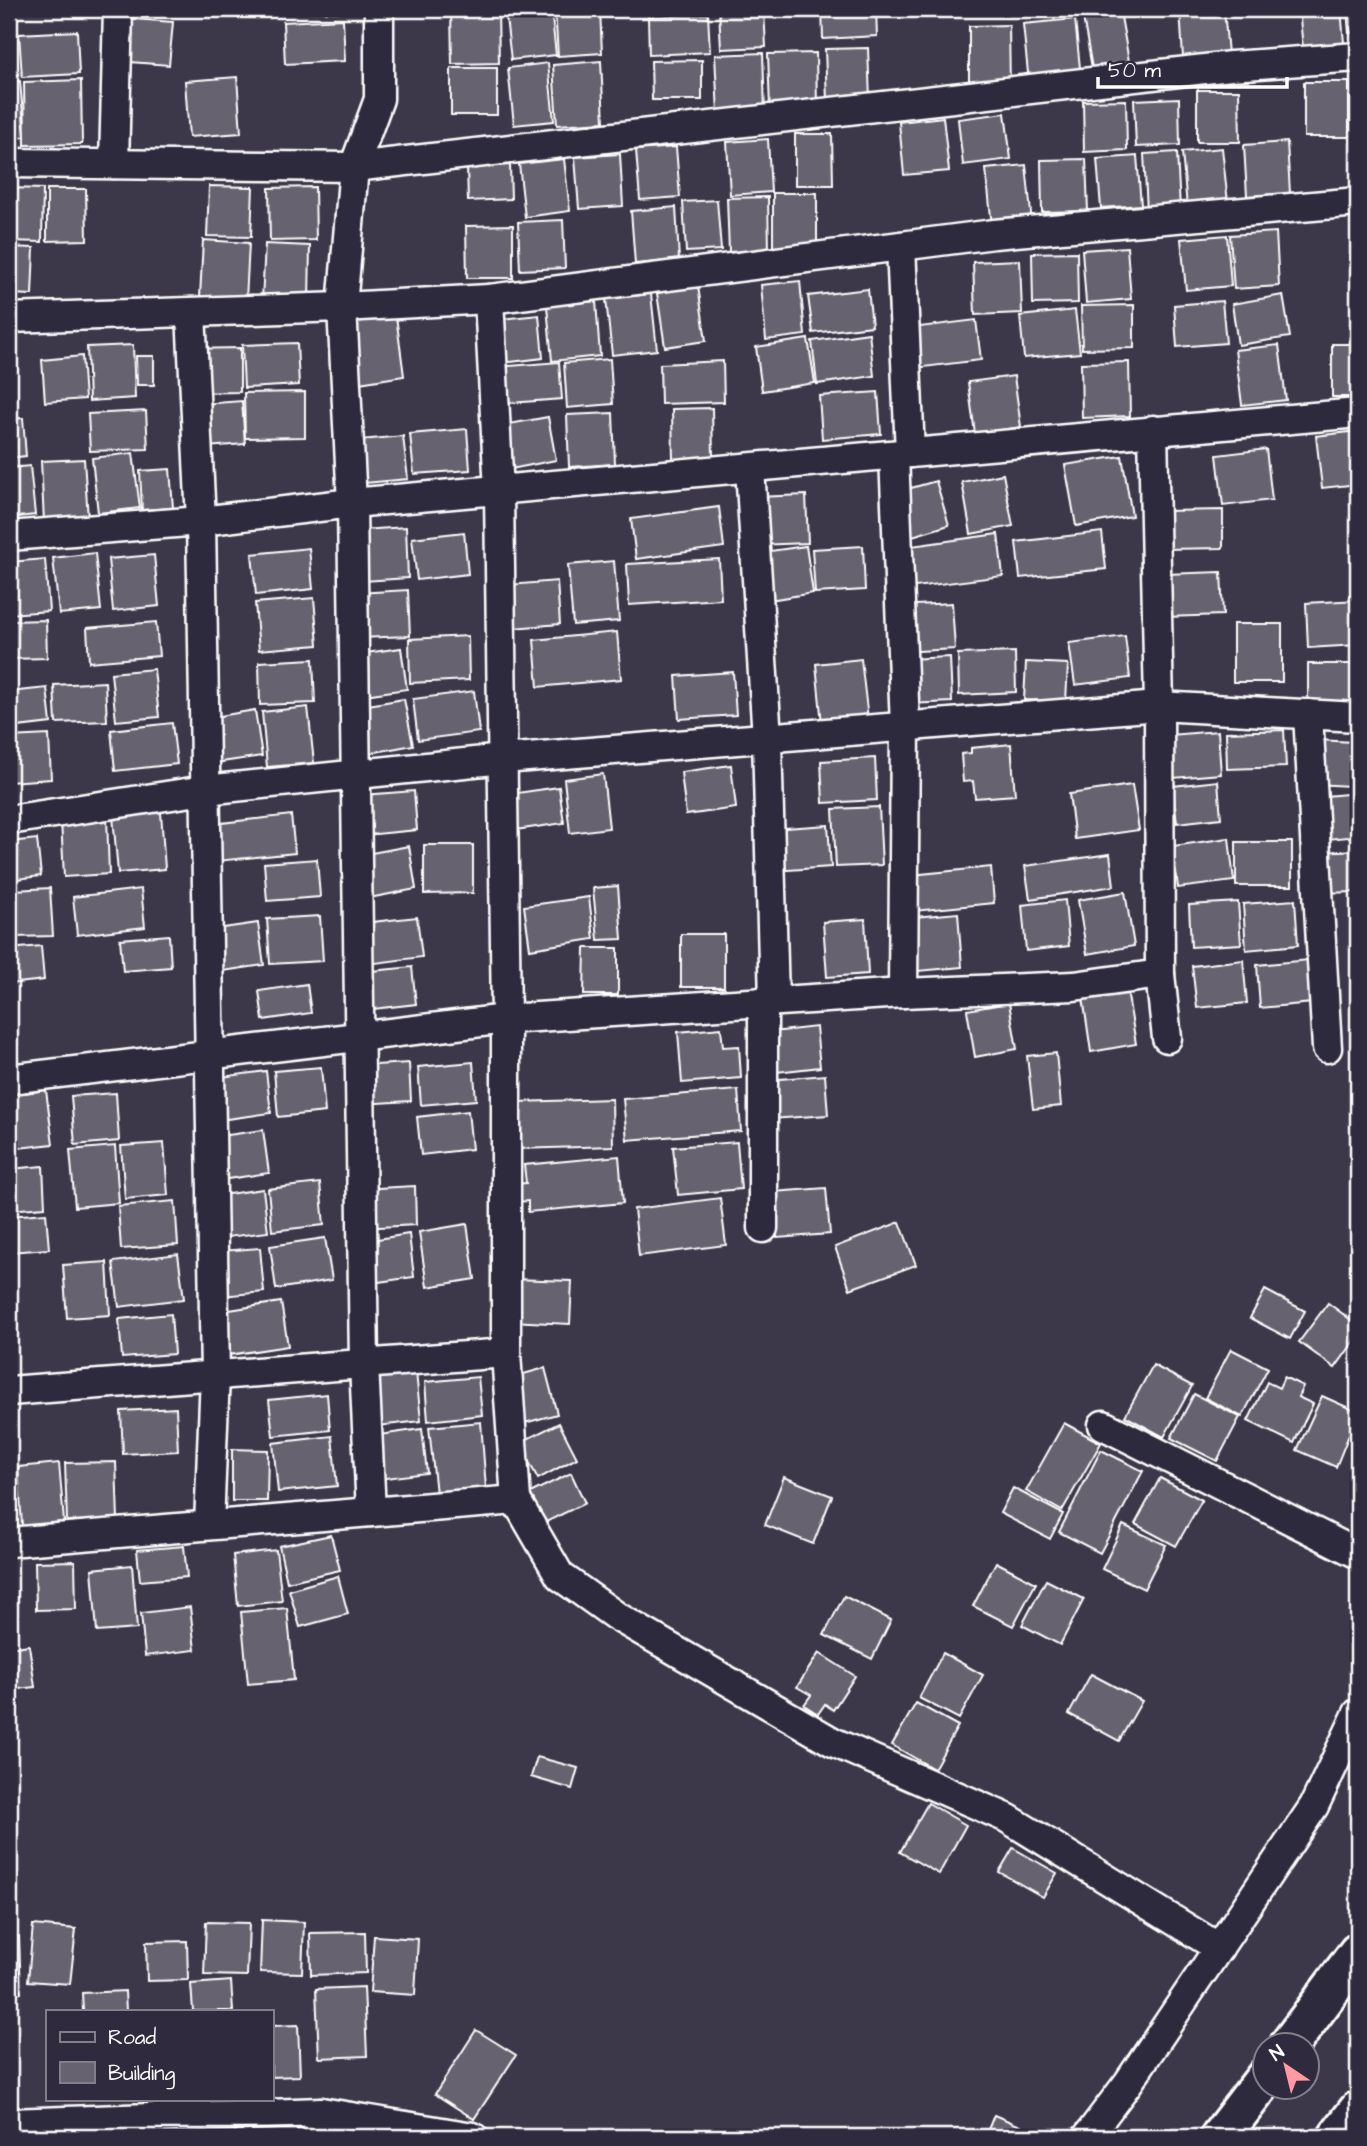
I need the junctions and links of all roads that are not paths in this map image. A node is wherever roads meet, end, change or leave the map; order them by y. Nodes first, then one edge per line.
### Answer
1 (118, 9) edge
2 (379, 9) edge
3 (1358, 57) edge
4 (9, 163) edge
5 (114, 164) junction
6 (354, 167) junction
7 (1358, 202) edge
8 (901, 246) junction
9 (489, 299) junction
10 (342, 307) junction
11 (191, 312) junction
12 (9, 318) edge
13 (1358, 413) edge
14 (1153, 430) junction
15 (902, 454) junction
16 (750, 468) junction
17 (499, 492) junction
18 (352, 503) junction
19 (201, 522) junction
20 (9, 536) edge
21 (1160, 706) junction
22 (1308, 714) junction
23 (1358, 717) edge
24 (905, 726) junction
25 (766, 738) junction
26 (503, 759) junction
27 (356, 775) junction
28 (205, 790) junction
29 (9, 820) edge
30 (1160, 974) junction
31 (903, 993) junction
32 (768, 1001) junction
33 (506, 1018) junction
34 (358, 1035) junction
35 (1167, 1038) dead end
36 (1327, 1048) dead end
37 (209, 1053) junction
38 (9, 1079) edge
39 (763, 1228) dead end
40 (506, 1353) junction
41 (364, 1364) junction
42 (215, 1376) junction
43 (9, 1391) edge
44 (1103, 1425) dead end
45 (516, 1500) junction
46 (371, 1512) junction
47 (209, 1525) junction
48 (9, 1542) edge
49 (1358, 1554) edge
50 (1358, 1713) edge
51 (1219, 1948) junction
52 (1358, 1953) edge
53 (1301, 2030) edge
54 (1252, 2094) edge
55 (1358, 2111) edge
56 (9, 2123) edge
57 (319, 2125) edge
58 (173, 2127) edge
59 (473, 2137) edge
60 (1087, 2137) edge
61 (1220, 2137) edge
62 (1338, 2137) edge

1 - 5 street
2 - 6 street
3 - 6 street
4 - 5 street
5 - 6 street
6 - 10 street
7 - 8 street
8 - 9 street
8 - 15 street
9 - 10 street
9 - 17 street
10 - 11 street
10 - 18 street
11 - 12 street
11 - 19 street
13 - 14 street
14 - 15 street
14 - 21 street
15 - 16 street
15 - 24 street
16 - 17 street
16 - 25 street
17 - 18 street
17 - 26 street
18 - 19 street
18 - 27 street
19 - 20 street
19 - 28 street
21 - 22 street
21 - 24 street
21 - 30 street
22 - 23 street
22 - 36 street
24 - 25 street
24 - 31 street
25 - 26 street
25 - 32 street
26 - 27 street
26 - 33 street
27 - 28 street
27 - 34 street
28 - 29 street
28 - 37 street
30 - 31 street
30 - 35 street
31 - 32 street
32 - 33 street
32 - 39 street
33 - 34 street
33 - 40 street
34 - 37 street
34 - 41 street
37 - 38 street
37 - 42 street
40 - 41 street
40 - 45 street
41 - 42 street
41 - 46 street
42 - 43 street
42 - 47 street
44 - 49 street
45 - 46 street
45 - 51 street
46 - 47 street
47 - 48 street
50 - 51 street
51 - 60 street
52 - 53 highway
54 - 61 highway
55 - 62 highway
56 - 58 street
57 - 58 street
57 - 59 street

